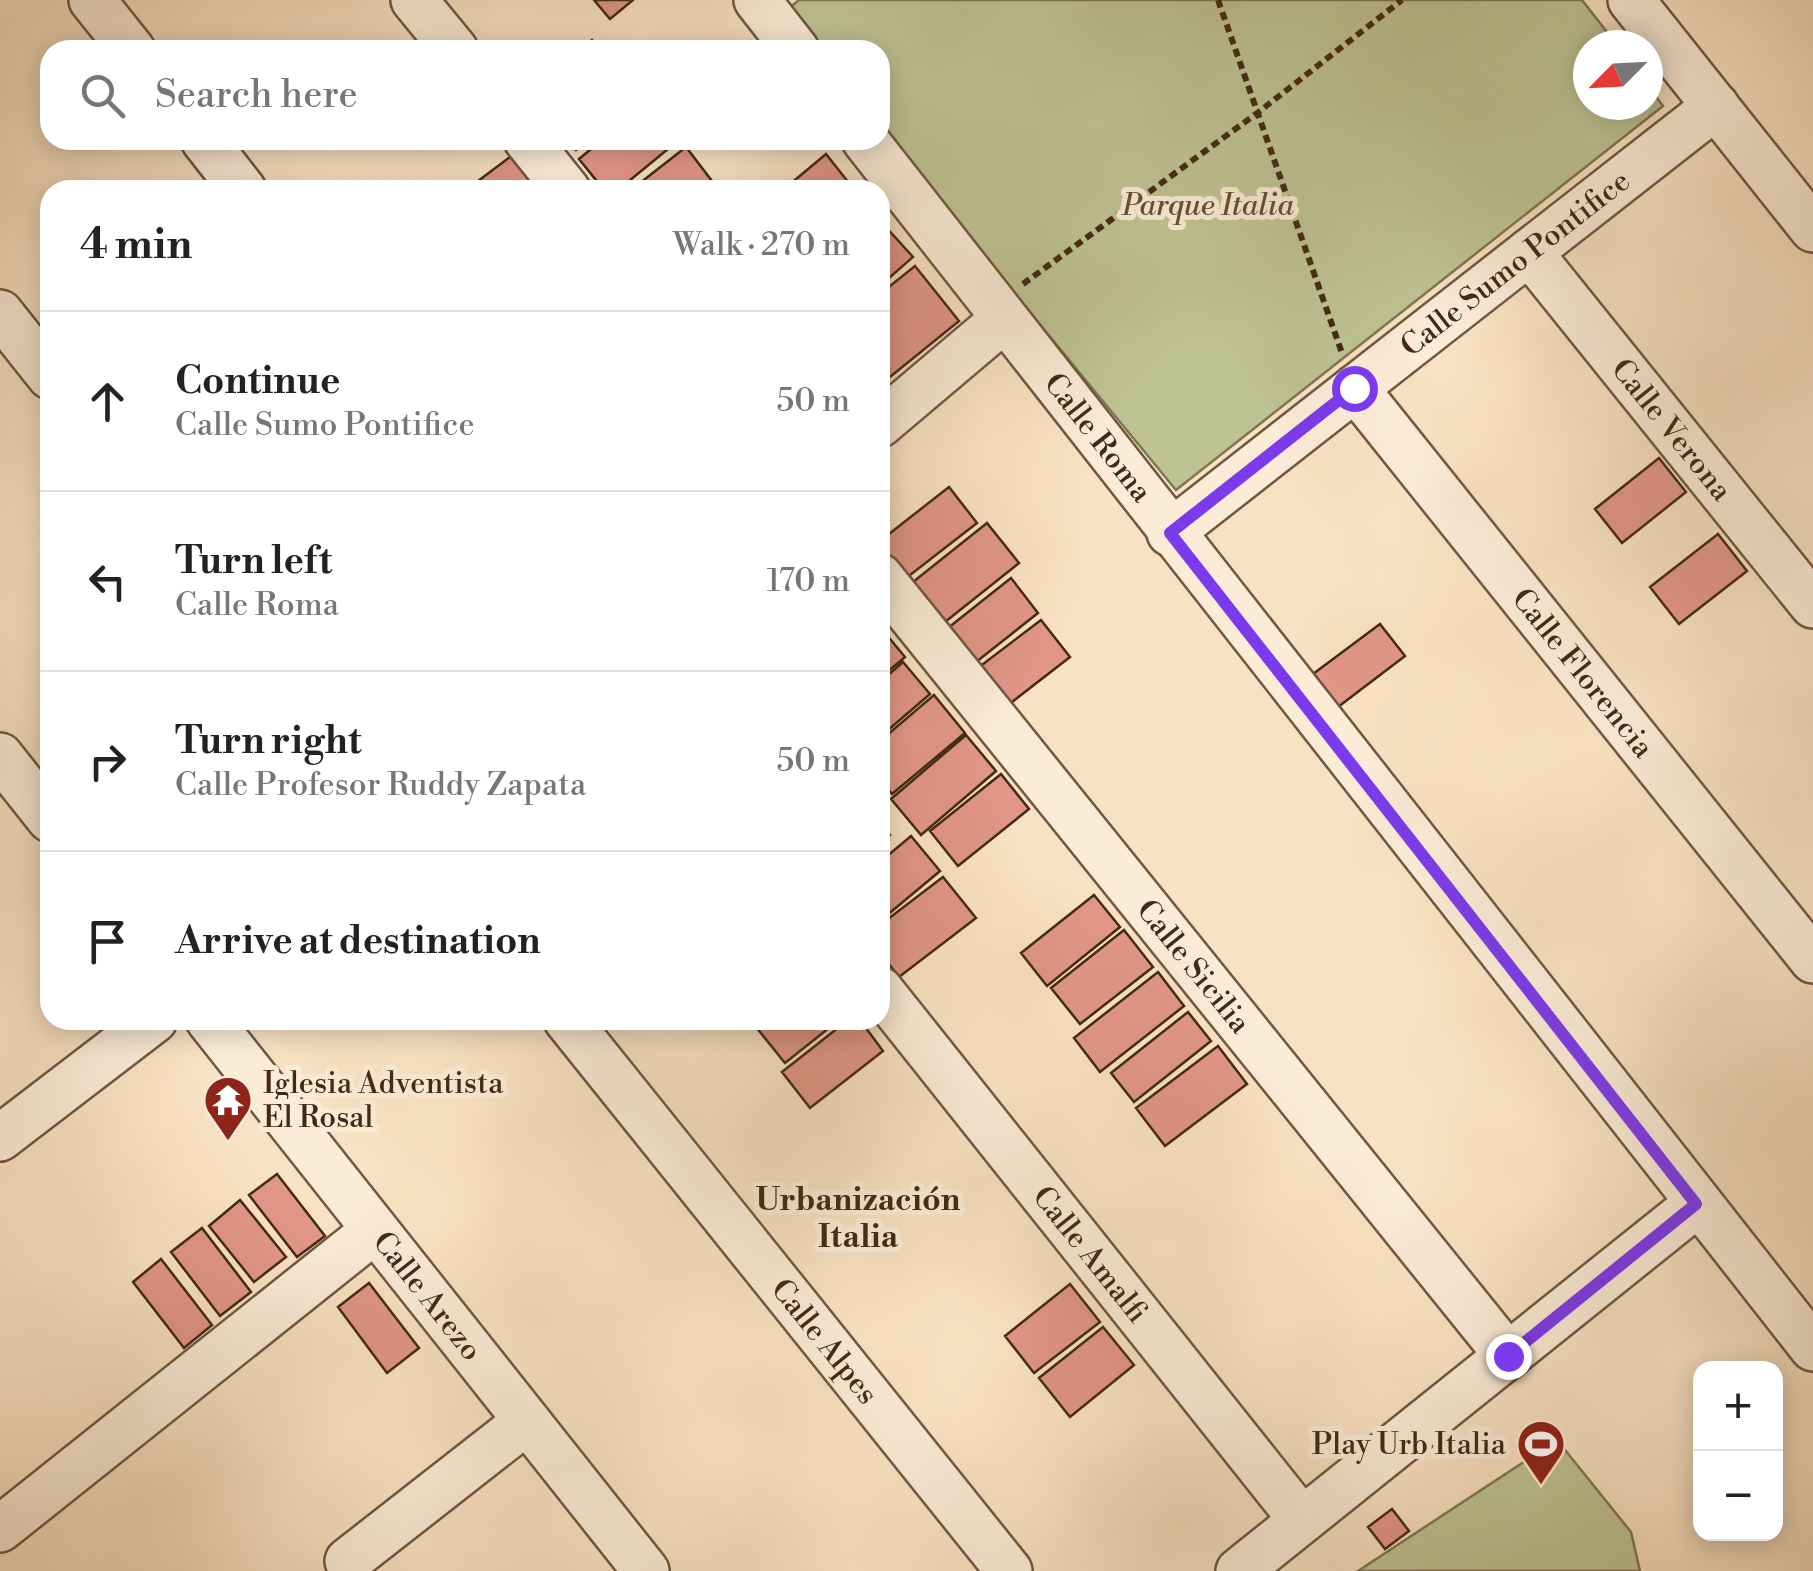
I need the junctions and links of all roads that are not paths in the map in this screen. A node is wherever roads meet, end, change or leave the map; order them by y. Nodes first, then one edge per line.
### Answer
1 (92, 0) edge
2 (414, 0) edge
3 (1632, 0) edge
4 (759, 1) edge
5 (124, 40) edge
6 (446, 40) edge
7 (788, 40) edge
8 (1716, 106) junction
9 (212, 150) edge
10 (535, 150) edge
11 (873, 150) edge
12 (236, 180) edge
13 (560, 180) edge
14 (1813, 229) edge
15 (1529, 252) junction
16 (999, 313) junction
17 (0, 314) edge
18 (40, 364) edge
19 (1354, 388) junction
20 (890, 415) edge
21 (1170, 533) junction
22 (890, 590) edge
23 (1813, 605) edge
24 (0, 756) edge
25 (40, 806) edge
26 (1813, 960) edge
27 (890, 1003) edge
28 (141, 1030) edge
29 (217, 1030) edge
30 (575, 1030) edge
31 (0, 1138) edge
32 (1696, 1204) junction
33 (375, 1230) junction
34 (1813, 1348) edge
35 (1508, 1356) junction
36 (527, 1421) junction
37 (1302, 1520) junction
38 (0, 1529) edge
39 (348, 1562) dead end
40 (646, 1571) edge
41 (1008, 1571) edge
42 (1239, 1571) edge

1 - 5 street
2 - 6 street
3 - 8 street
4 - 7 street
8 - 14 street
8 - 15 street, Calle Sumo Pontifice
9 - 12 street
10 - 13 street
11 - 16 street, Calle Roma
15 - 19 street, Calle Sumo Pontifice
15 - 23 street, Calle Verona
16 - 20 street
16 - 21 street, Calle Roma
17 - 18 street
19 - 21 street, Calle Sumo Pontifice
19 - 26 street, Calle Florencia
21 - 32 street, Calle Roma
22 - 35 street, Calle Sicilia
24 - 25 street
27 - 37 street, Calle Amalfi
28 - 31 street
29 - 33 street, Calle Arezo
30 - 41 street, Calle Alpes
32 - 34 street, Calle Roma
32 - 35 street
33 - 36 street, Calle Arezo
33 - 38 street
35 - 37 street
36 - 39 street
36 - 40 street, Calle Arezo
37 - 42 street

